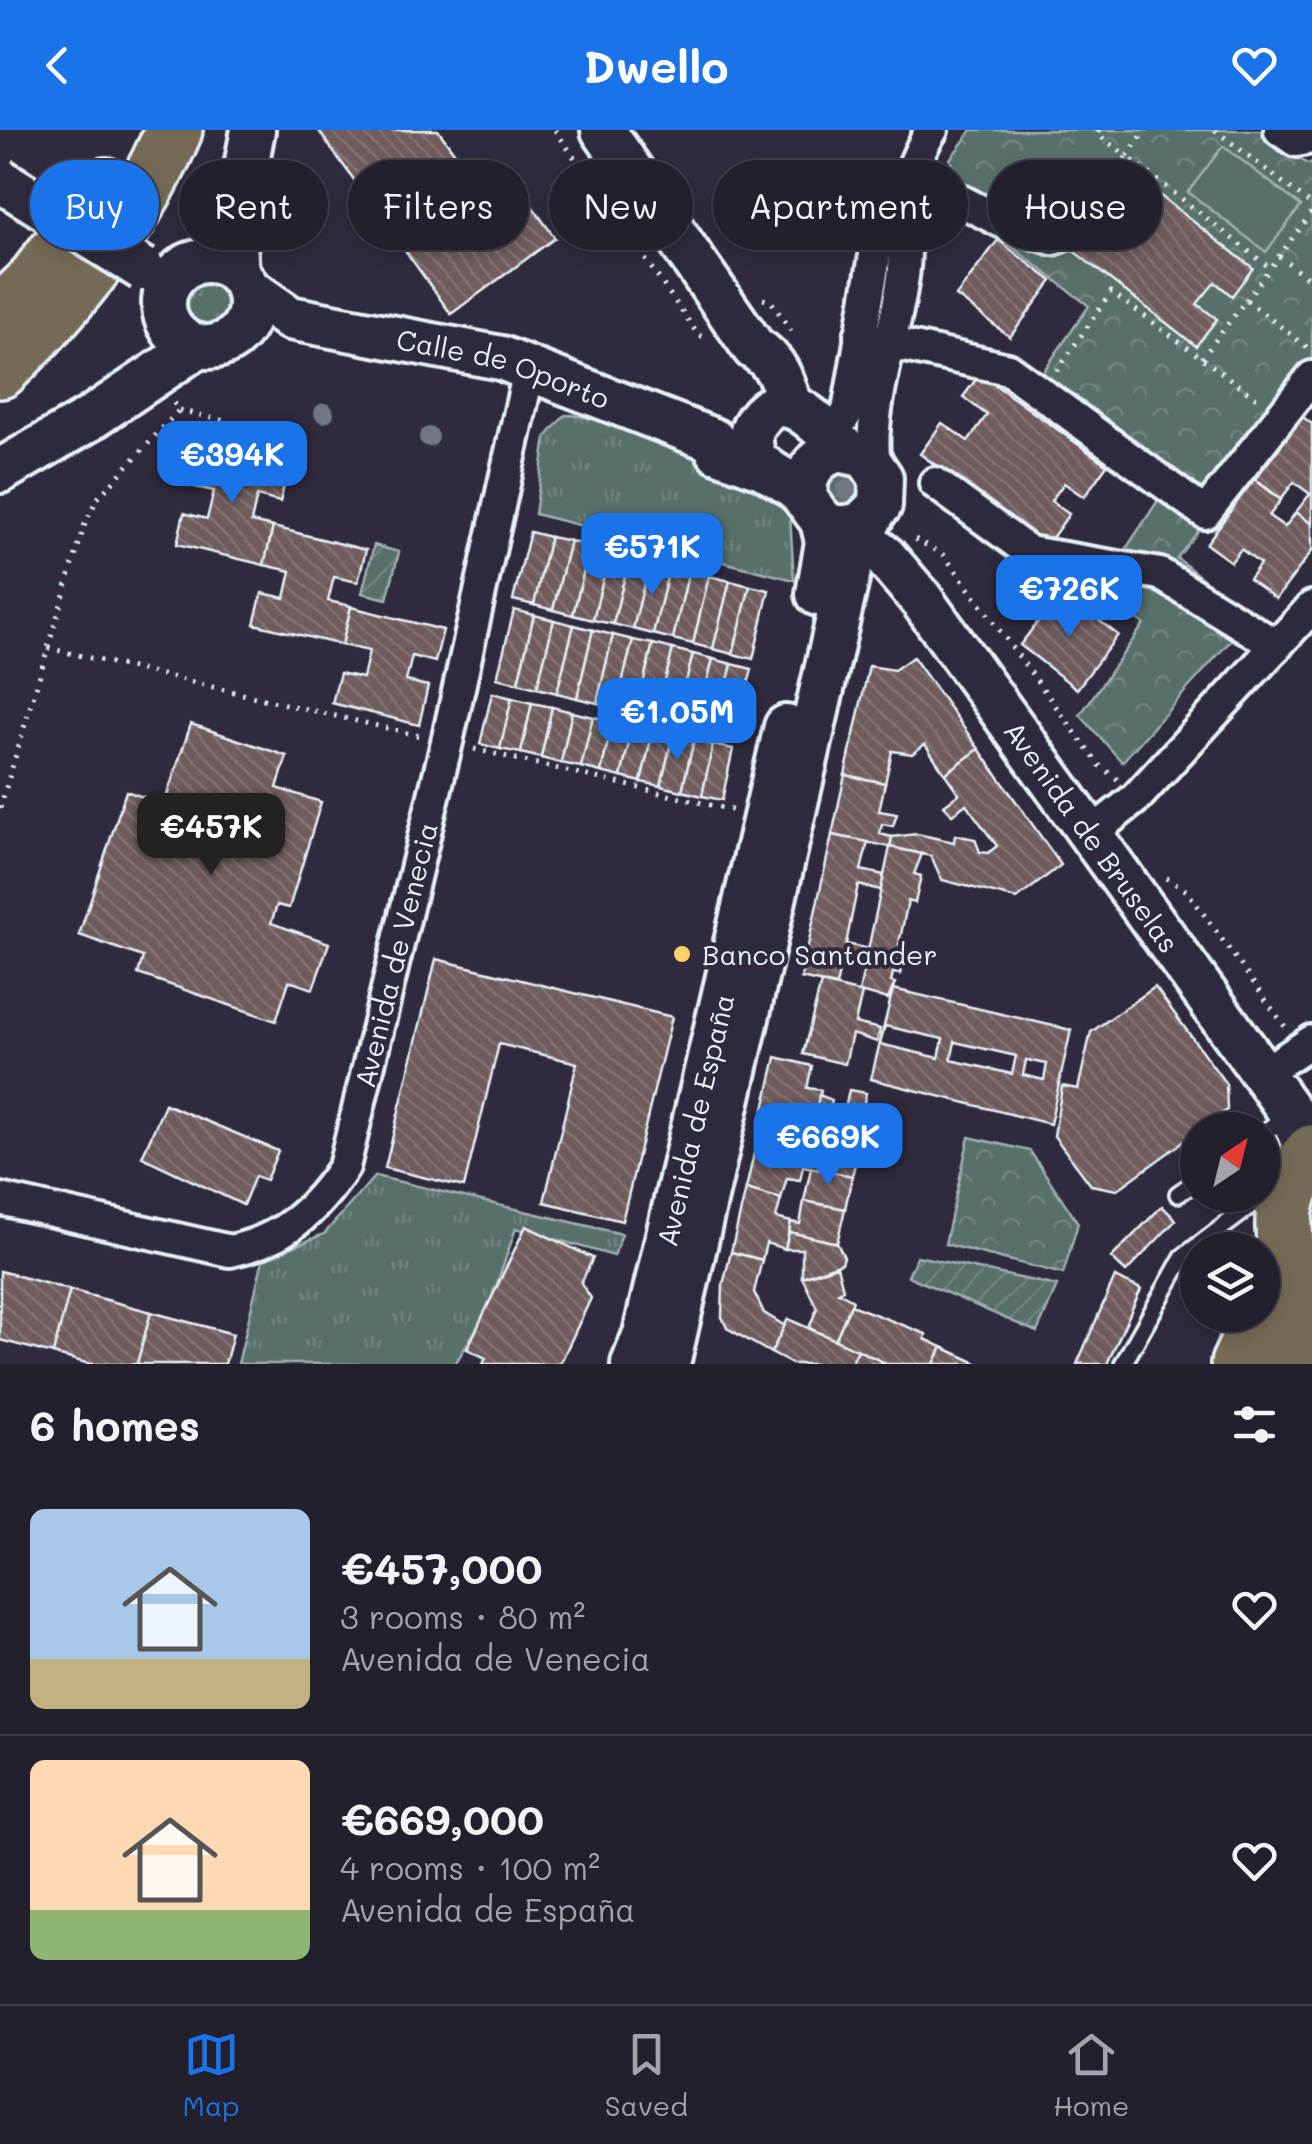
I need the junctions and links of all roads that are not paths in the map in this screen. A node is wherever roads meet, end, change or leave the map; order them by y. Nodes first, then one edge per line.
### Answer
1 (135, 130) edge
2 (174, 130) edge
3 (253, 130) edge
4 (602, 130) edge
5 (932, 130) edge
6 (1280, 130) edge
7 (1312, 138) edge
8 (916, 160) edge
9 (0, 180) edge
10 (903, 250) edge
11 (193, 293) junction
12 (0, 315) edge
13 (290, 318) junction
14 (875, 338) junction
15 (530, 366) junction
16 (0, 370) edge
17 (854, 376) junction
18 (1312, 377) edge
19 (766, 429) junction
20 (0, 470) edge
21 (936, 483) dead end
22 (846, 491) junction
23 (908, 582) junction
24 (1312, 607) edge
25 (840, 610) junction
26 (1277, 646) junction
27 (1093, 830) junction
28 (1312, 1041) edge
29 (1266, 1070) junction
30 (1296, 1142) edge
31 (0, 1199) edge
32 (1284, 1244) junction
33 (1280, 1264) edge
34 (1312, 1298) edge
35 (1254, 1332) edge
36 (1312, 1332) edge
37 (666, 1355) edge
38 (1123, 1364) edge
39 (1239, 1364) edge
40 (1281, 1364) edge

1 - 12 highway
2 - 16 highway
3 - 11 main road
4 - 19 main road
5 - 8 street
6 - 7 street
9 - 11 main road, Calle de Oporto, bridge
10 - 14 street
11 - 13 main road, Calle de Oporto
11 - 13 main road, Calle de Oporto
11 - 20 main road
13 - 15 main road, Calle de Oporto
14 - 17 street
14 - 18 street
14 - 22 street
15 - 19 main road, Calle de Oporto
15 - 31 street, Avenida de Venecia
17 - 19 street
17 - 22 street
19 - 22 main road
19 - 22 main road
21 - 26 street
22 - 23 main road, Avenida de Bruselas
22 - 25 main road, Avenida de España
22 - 27 main road, Avenida de Bruselas
22 - 37 main road, Avenida de España
23 - 25 main road
23 - 27 main road, Avenida de Bruselas
24 - 26 street
25 - 37 main road, Avenida de España
26 - 27 street
27 - 29 main road, Avenida de Bruselas
28 - 29 street
29 - 30 main road, Avenida de Bruselas
30 - 32 highway
30 - 38 lane
32 - 33 highway
32 - 34 highway
35 - 39 highway
36 - 40 highway

